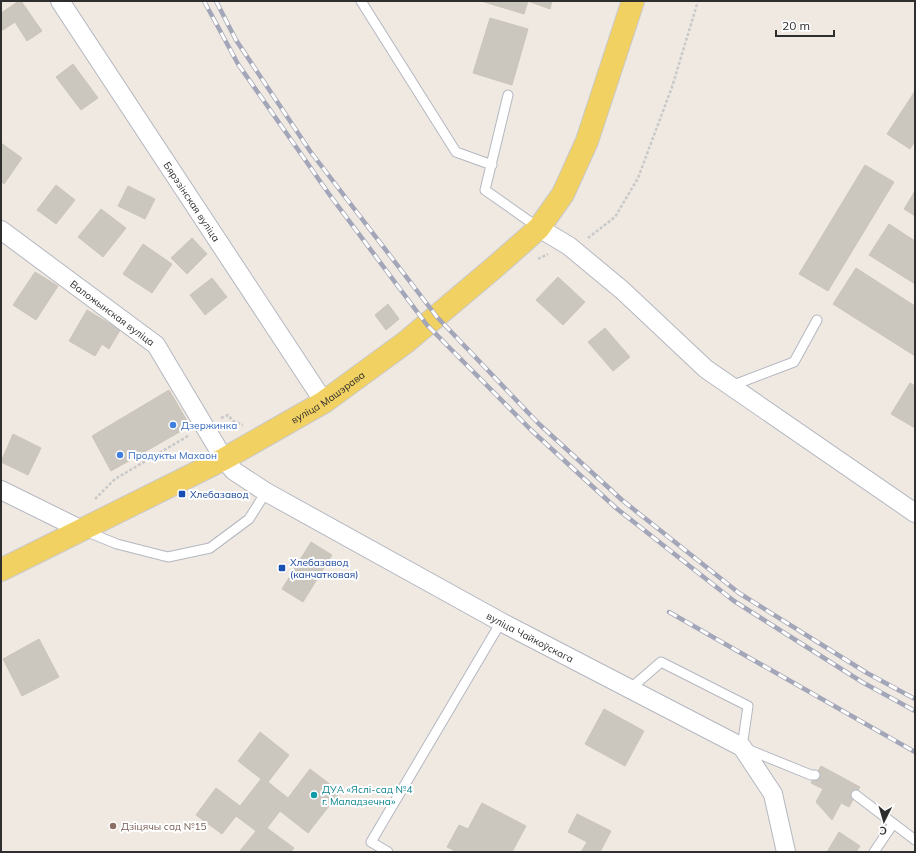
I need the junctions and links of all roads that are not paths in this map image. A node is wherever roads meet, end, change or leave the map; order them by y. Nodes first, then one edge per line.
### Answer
1 (60, 1) edge
2 (361, 1) edge
3 (633, 1) edge
4 (508, 95) dead end
5 (492, 164) junction
6 (539, 228) junction
7 (1, 230) edge
8 (817, 320) dead end
9 (730, 386) junction
10 (324, 402) junction
11 (224, 459) junction
12 (1, 490) edge
13 (266, 492) junction
14 (915, 513) edge
15 (82, 530) junction
16 (1, 570) edge
17 (501, 622) junction
18 (631, 688) junction
19 (742, 747) junction
20 (815, 775) dead end
21 (856, 796) dead end
22 (893, 824) junction
23 (915, 840) edge
24 (388, 852) edge
25 (786, 852) edge
26 (874, 852) edge

1 - 10 street, Бярэзінская вуліца
2 - 5 lane
3 - 6 main road, вуліца Машэрава
4 - 5 lane
5 - 6 lane
6 - 9 street
6 - 10 main road, вуліца Машэрава
7 - 11 street, Валожынская вуліца
8 - 9 lane
9 - 14 street
10 - 11 main road, вуліца Машэрава
11 - 13 street, вуліца Чайкоўскага
11 - 15 main road, вуліца Машэрава
12 - 15 street
13 - 15 lane
13 - 17 street, вуліца Чайкоўскага
15 - 16 main road, вуліца Машэрава
17 - 18 street, вуліца Чайкоўскага
17 - 24 lane
18 - 19 street, вуліца Чайкоўскага
18 - 19 lane
19 - 20 lane
19 - 25 street, вуліца Чайкоўскага
21 - 22 lane
22 - 23 lane
22 - 26 lane

